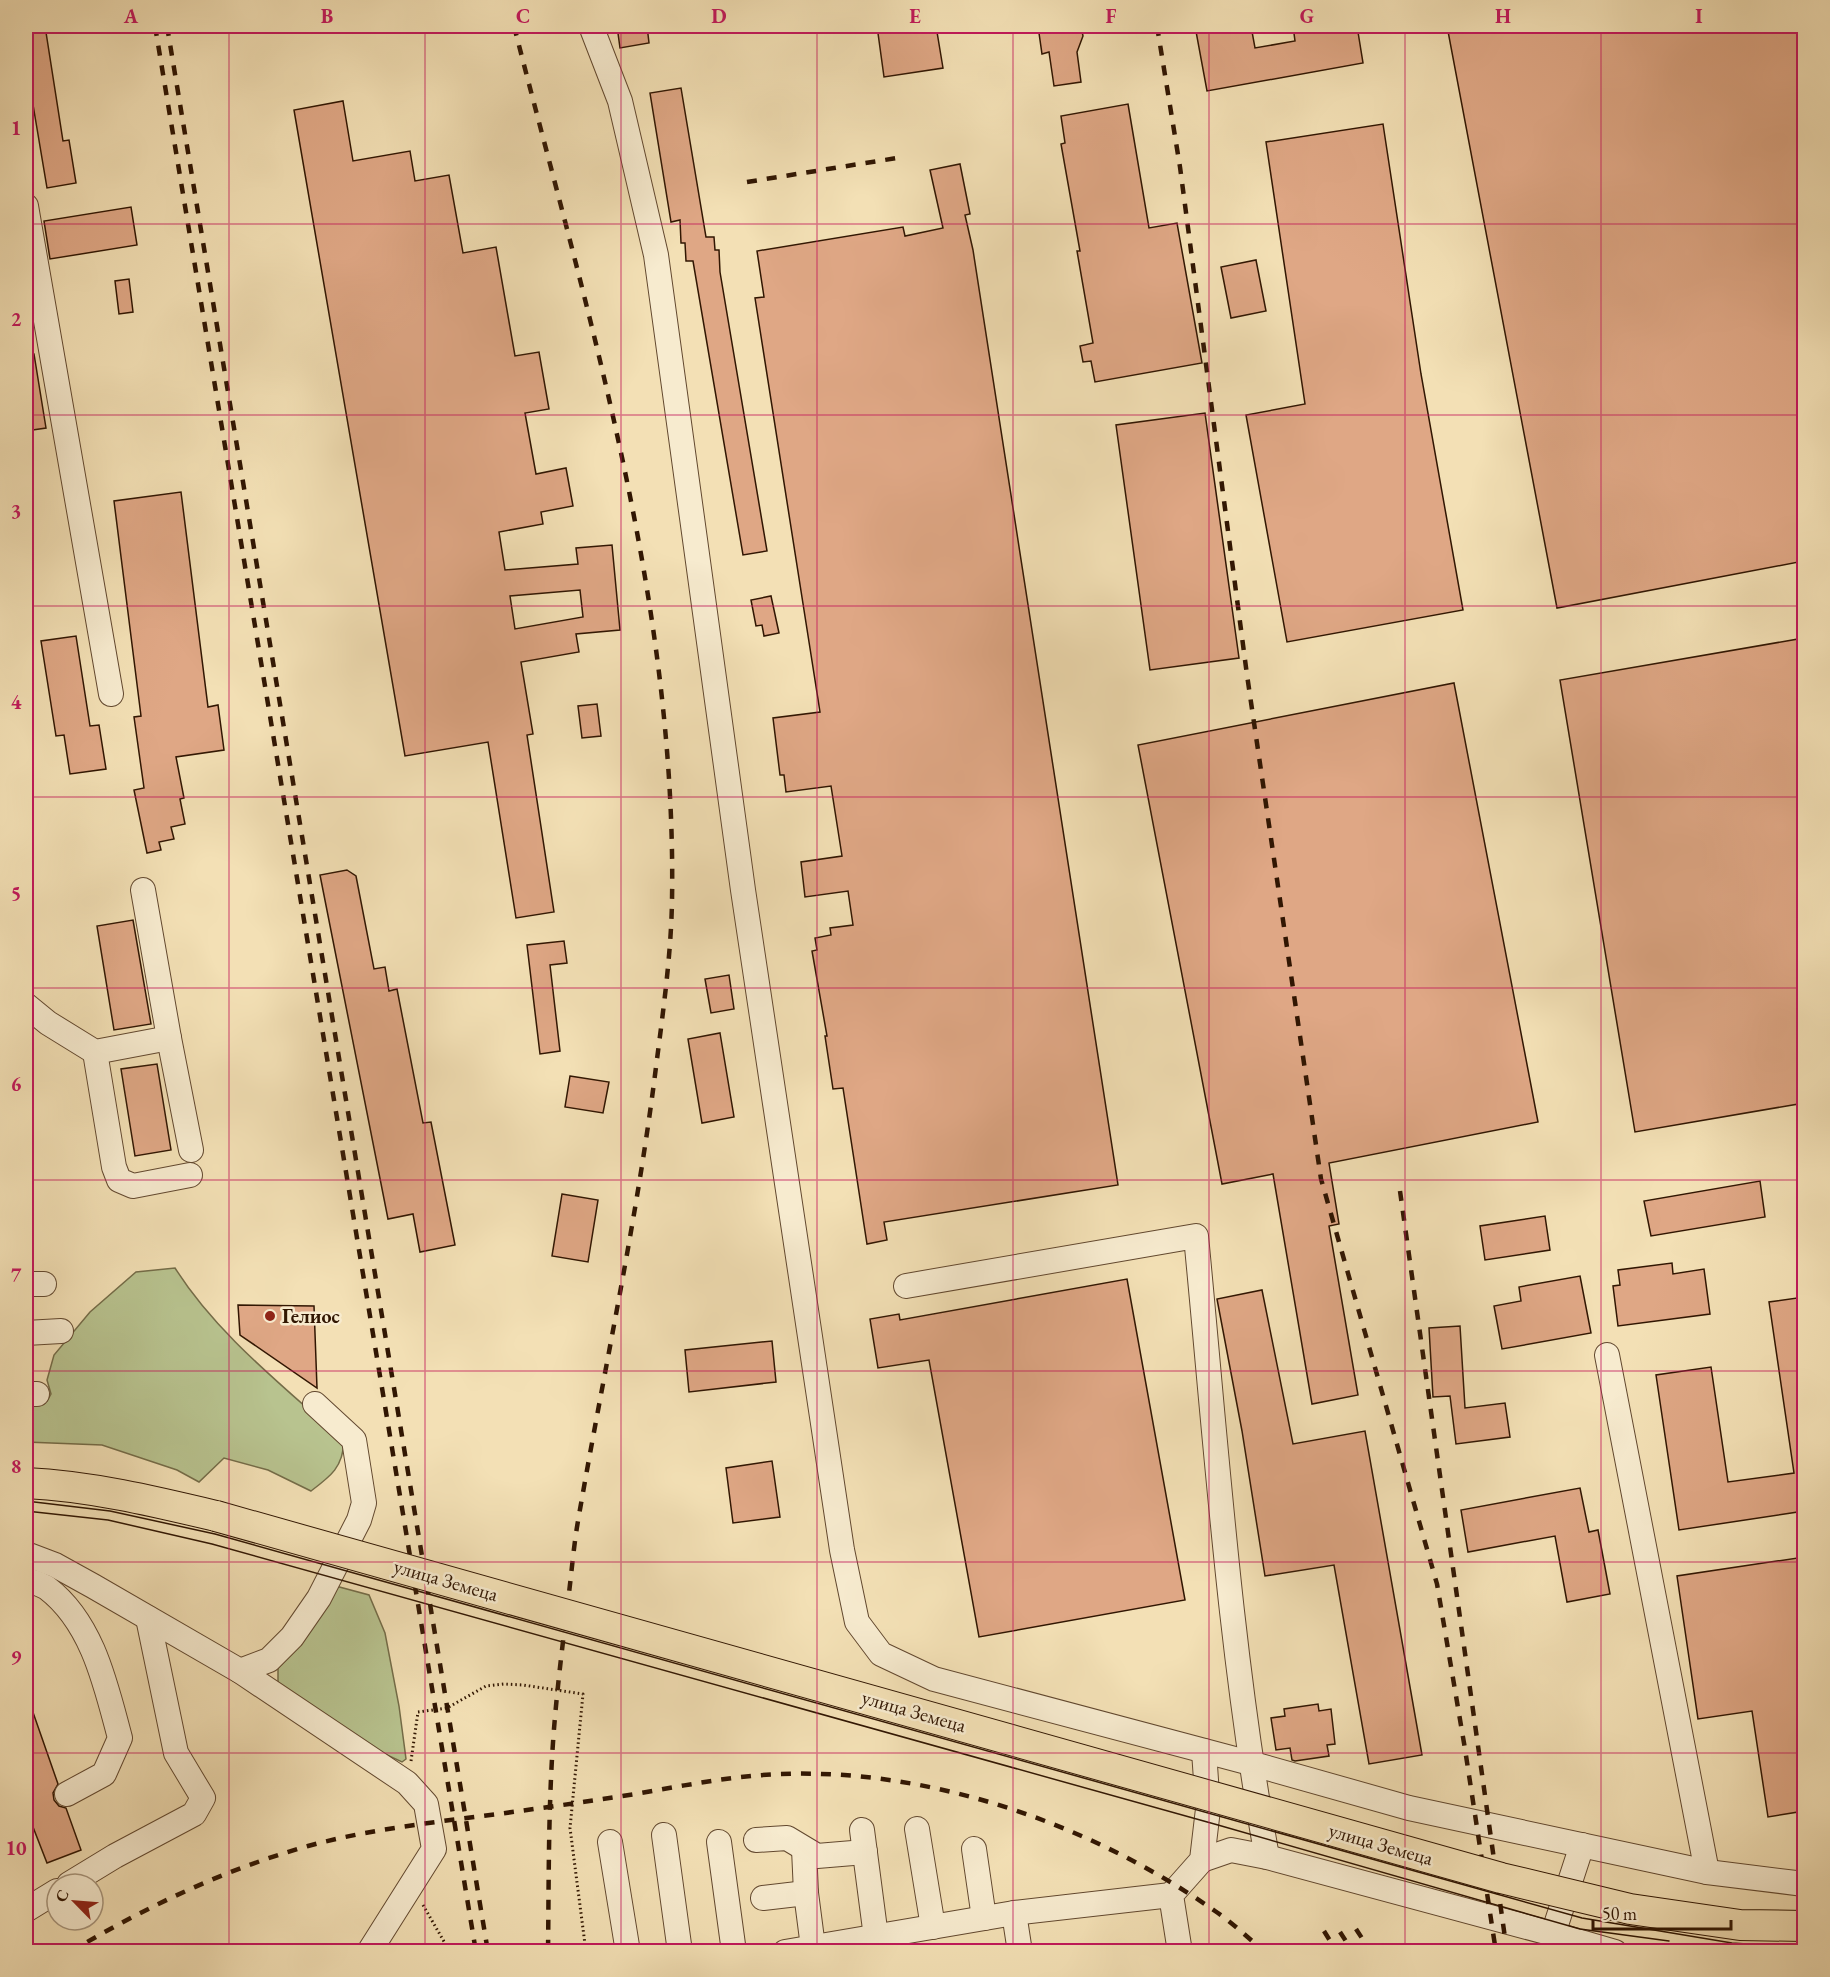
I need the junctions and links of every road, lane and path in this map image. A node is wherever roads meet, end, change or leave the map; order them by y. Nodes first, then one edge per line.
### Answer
1 (591, 26) edge
2 (26, 206) edge
3 (111, 694) dead end
4 (143, 890) dead end
5 (26, 1005) edge
6 (169, 1038) junction
7 (95, 1052) junction
8 (191, 1150) dead end
9 (190, 1175) dead end
10 (906, 1286) dead end
11 (62, 1331) dead end
12 (26, 1333) edge
13 (1607, 1355) dead end
14 (315, 1404) dead end
15 (26, 1483) edge
16 (26, 1554) edge
17 (26, 1579) edge
18 (148, 1618) junction
19 (240, 1671) junction
20 (1204, 1751) junction
21 (1250, 1763) junction
22 (407, 1784) junction
23 (67, 1794) dead end
24 (917, 1829) dead end
25 (664, 1835) dead end
26 (756, 1840) dead end
27 (610, 1842) dead end
28 (719, 1842) dead end
29 (1582, 1845) junction
30 (804, 1849) junction
31 (974, 1849) dead end
32 (1267, 1857) junction
33 (1202, 1860) junction
34 (89, 1872) edge
35 (1707, 1872) junction
36 (1804, 1884) edge
37 (411, 1885) junction
38 (806, 1893) junction
39 (1171, 1895) junction
40 (763, 1898) dead end
41 (45, 1899) edge
42 (26, 1910) edge
43 (1014, 1913) junction
44 (984, 1918) junction
45 (1804, 1926) edge
46 (1553, 1934) junction
47 (925, 1936) edge
48 (876, 1937) junction
49 (813, 1947) junction
50 (369, 1952) edge
51 (450, 1952) edge
52 (586, 1952) edge
53 (628, 1952) edge
54 (680, 1952) edge
55 (735, 1952) edge
56 (785, 1952) edge
57 (1020, 1952) edge
58 (1180, 1952) edge
59 (1615, 1952) edge

1 - 20 street
2 - 3 street
4 - 6 street
5 - 7 street
6 - 7 street
6 - 8 street
7 - 9 street
10 - 21 street
11 - 12 street
13 - 35 street
14 - 19 street
15 - 45 main road, улица Земеца, bridge
16 - 18 street
17 - 23 street
18 - 19 street
18 - 34 street
19 - 22 street
20 - 21 street
20 - 33 street
21 - 29 street
21 - 32 street
22 - 37 street
22 - 52 path
24 - 47 street
25 - 54 street
26 - 30 street
27 - 53 street
28 - 55 street
29 - 35 street
29 - 46 street
30 - 38 street
30 - 48 street
31 - 44 street
32 - 33 street
32 - 46 street
33 - 39 street
35 - 36 street
37 - 50 street
37 - 51 path
38 - 40 street
38 - 49 street
39 - 43 street
39 - 58 street
41 - 42 street
43 - 44 street
43 - 57 street
44 - 47 street
46 - 59 street
47 - 48 street
48 - 49 street
49 - 56 street

